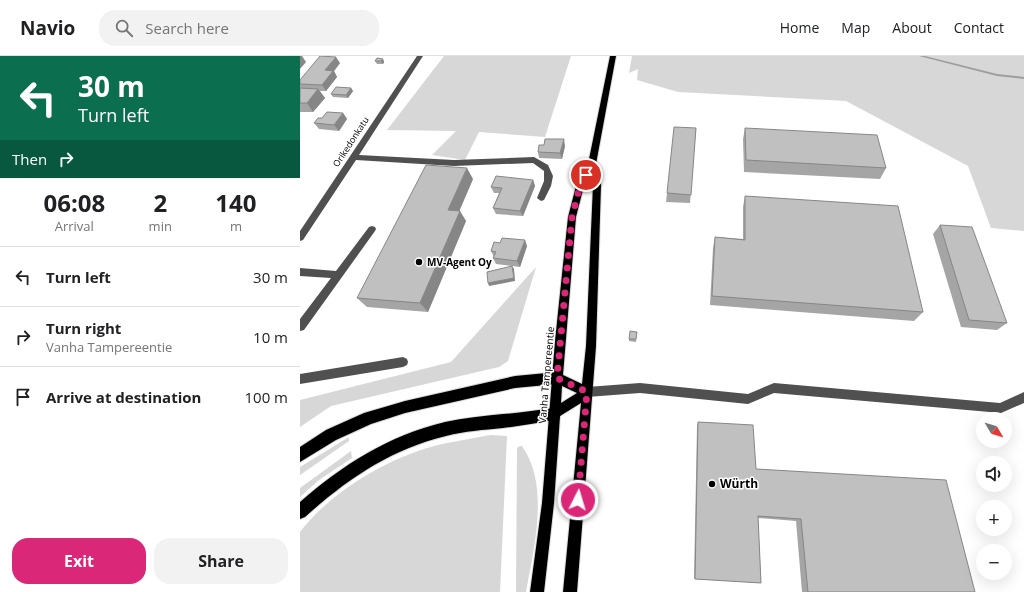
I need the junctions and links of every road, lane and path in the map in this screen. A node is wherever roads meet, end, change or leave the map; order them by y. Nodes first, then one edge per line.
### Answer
1 (420, 56) edge
2 (613, 56) edge
3 (354, 157) junction
4 (592, 164) junction
5 (541, 198) dead end
6 (372, 229) dead end
7 (300, 238) edge
8 (300, 272) edge
9 (339, 275) junction
10 (300, 327) edge
11 (403, 362) dead end
12 (557, 378) junction
13 (300, 379) edge
14 (587, 392) junction
15 (1024, 397) edge
16 (554, 414) junction
17 (300, 455) edge
18 (300, 512) edge
19 (537, 592) edge
20 (570, 592) edge

1 - 3 street, Orikedonkatu
2 - 4 main road, Vanha Tampereentie
3 - 5 street
3 - 7 street, Orikedonkatu
4 - 12 main road, Vanha Tampereentie
4 - 14 main road, Vanha Tampereentie
6 - 9 street
8 - 9 street
9 - 10 street
11 - 13 street
12 - 14 main road
12 - 16 main road, Vanha Tampereentie
12 - 17 highway
14 - 15 street
14 - 16 main road
14 - 20 main road, Vanha Tampereentie
16 - 18 highway
16 - 19 main road, Vanha Tampereentie

